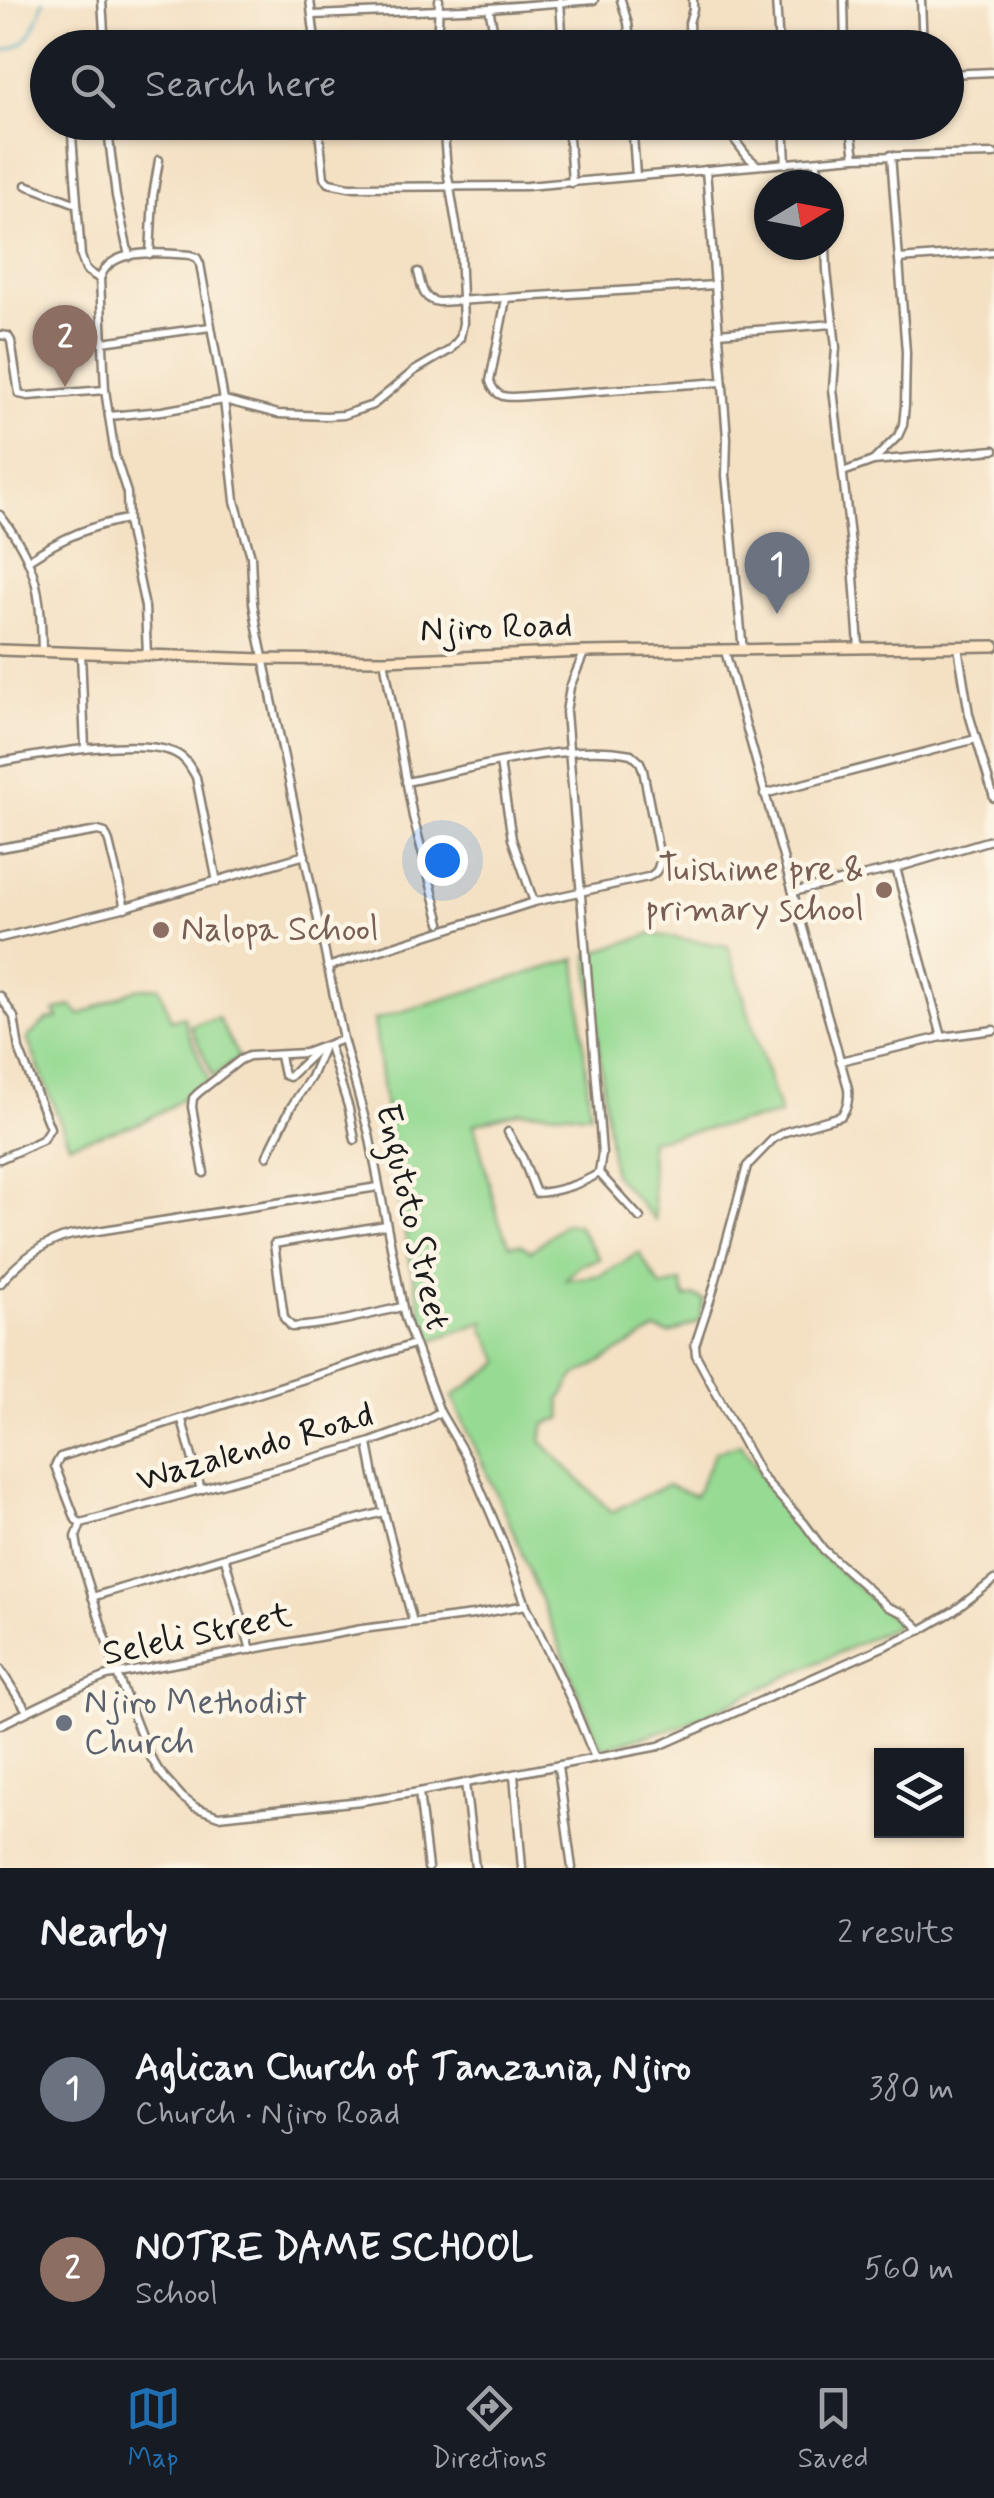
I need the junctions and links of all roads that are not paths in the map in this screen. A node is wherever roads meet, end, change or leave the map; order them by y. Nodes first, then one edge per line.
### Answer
1 (102, 0) edge
2 (310, 0) edge
3 (594, 0) edge
4 (621, 0) edge
5 (693, 0) edge
6 (776, 0) edge
7 (844, 0) edge
8 (921, 0) edge
9 (560, 2) edge
10 (439, 4) edge
11 (490, 8) junction
12 (313, 15) junction
13 (103, 30) edge
14 (314, 30) edge
15 (438, 30) edge
16 (494, 30) edge
17 (562, 30) edge
18 (629, 30) edge
19 (689, 30) edge
20 (778, 30) edge
21 (845, 30) edge
22 (922, 30) edge
23 (994, 72) edge
24 (964, 73) edge
25 (72, 140) edge
26 (109, 140) edge
27 (319, 140) edge
28 (445, 140) edge
29 (569, 140) edge
30 (633, 140) edge
31 (735, 140) edge
32 (785, 140) edge
33 (853, 140) edge
34 (994, 154) edge
35 (891, 155) junction
36 (856, 157) junction
37 (159, 160) dead end
38 (816, 161) junction
39 (786, 164) junction
40 (758, 166) junction
41 (706, 170) junction
42 (818, 170) edge
43 (636, 176) junction
44 (572, 183) junction
45 (26, 185) dead end
46 (450, 185) junction
47 (76, 204) junction
48 (994, 252) edge
49 (150, 254) junction
50 (128, 256) junction
51 (900, 259) junction
52 (827, 260) edge
53 (418, 272) dead end
54 (100, 279) junction
55 (714, 285) junction
56 (506, 299) junction
57 (463, 301) junction
58 (833, 324) junction
59 (210, 327) junction
60 (718, 332) junction
61 (0, 335) edge
62 (103, 342) junction
63 (721, 382) junction
64 (105, 390) junction
65 (224, 400) junction
66 (109, 416) junction
67 (994, 450) edge
68 (873, 462) junction
69 (843, 472) junction
70 (0, 515) edge
71 (127, 519) junction
72 (30, 559) junction
73 (994, 646) edge
74 (958, 647) junction
75 (859, 648) junction
76 (0, 650) edge
77 (725, 651) junction
78 (743, 651) junction
79 (585, 652) junction
80 (42, 653) junction
81 (81, 653) junction
82 (147, 655) junction
83 (264, 659) junction
84 (384, 660) junction
85 (976, 739) junction
86 (85, 748) junction
87 (570, 752) junction
88 (0, 762) edge
89 (500, 763) junction
90 (406, 782) junction
91 (764, 794) junction
92 (994, 798) edge
93 (994, 840) edge
94 (0, 848) edge
95 (305, 855) junction
96 (896, 868) junction
97 (217, 882) junction
98 (581, 892) junction
99 (794, 892) junction
100 (534, 902) junction
101 (125, 908) junction
102 (441, 923) dead end
103 (0, 938) edge
104 (327, 966) junction
105 (0, 996) edge
106 (994, 1030) edge
107 (942, 1037) junction
108 (343, 1040) junction
109 (323, 1048) junction
110 (280, 1056) junction
111 (840, 1061) junction
112 (508, 1132) dead end
113 (355, 1140) dead end
114 (267, 1156) dead end
115 (0, 1158) edge
116 (204, 1173) dead end
117 (599, 1173) junction
118 (378, 1187) junction
119 (640, 1218) dead end
120 (386, 1225) junction
121 (0, 1284) edge
122 (402, 1307) junction
123 (414, 1344) junction
124 (440, 1412) junction
125 (182, 1420) junction
126 (368, 1443) junction
127 (201, 1490) junction
128 (383, 1512) junction
129 (81, 1523) junction
130 (224, 1559) junction
131 (994, 1580) edge
132 (92, 1598) junction
133 (526, 1604) junction
134 (413, 1622) junction
135 (921, 1630) junction
136 (251, 1650) junction
137 (0, 1669) edge
138 (117, 1674) junction
139 (27, 1712) junction
140 (0, 1725) edge
141 (594, 1758) junction
142 (558, 1766) junction
143 (514, 1774) junction
144 (465, 1783) junction
145 (419, 1792) junction
146 (428, 1868) edge
147 (475, 1868) edge
148 (522, 1868) edge
149 (572, 1868) edge

1 - 13 street
2 - 12 street
3 - 9 street
4 - 18 street
5 - 19 street
6 - 20 street
7 - 21 street
8 - 22 street
9 - 11 street
9 - 17 street
10 - 11 street
10 - 12 street
10 - 15 street
11 - 16 street
12 - 14 street
23 - 24 street
25 - 47 street
26 - 50 street
27 - 46 street
28 - 46 street
29 - 44 street
30 - 43 street
31 - 40 street
32 - 39 street
33 - 36 street
34 - 35 street
35 - 36 street
35 - 51 street
36 - 38 street
37 - 49 street
38 - 39 street
38 - 42 street
39 - 40 street
40 - 41 street
41 - 43 street
41 - 55 street
43 - 44 street
44 - 46 street
45 - 47 street
46 - 57 street
47 - 54 street
48 - 51 street
49 - 50 street
49 - 59 street, Engutoto Street
50 - 54 street
51 - 68 street
52 - 58 street
53 - 57 street
54 - 62 street
55 - 56 street
55 - 60 street
56 - 57 street
56 - 63 street
57 - 65 street
58 - 60 street
58 - 69 street
59 - 62 street
59 - 65 street, Engutoto Street
60 - 63 street
61 - 64 street
62 - 64 street
63 - 78 street
64 - 66 street
65 - 66 street
65 - 83 street, Engutoto Street
66 - 71 street
67 - 68 street
68 - 69 street
69 - 75 street
70 - 72 street
71 - 72 street
71 - 82 street
72 - 80 street
73 - 74 street, Njiro Road
74 - 75 street, Njiro Road
74 - 85 street
75 - 78 street, Njiro Road
76 - 80 street, Njiro Road
77 - 78 street, Njiro Road
77 - 79 street, Njiro Road
77 - 91 street
79 - 84 street, Njiro Road
79 - 87 street
80 - 81 street, Njiro Road
81 - 82 street, Njiro Road
81 - 86 street
82 - 83 street, Njiro Road
83 - 84 street, Njiro Road
83 - 95 street, Engutoto Street
84 - 90 street
85 - 91 street
85 - 92 street
86 - 88 street
86 - 97 street
87 - 89 street
87 - 98 street
87 - 98 street
89 - 90 street
89 - 100 street
90 - 102 street
91 - 99 street
93 - 96 street
94 - 101 street
95 - 97 street
95 - 104 street, Engutoto Street
96 - 99 street
96 - 107 street
97 - 101 street
98 - 100 street
98 - 117 street
99 - 111 street
100 - 104 street
101 - 103 street
104 - 108 street, Engutoto Street
105 - 115 street
106 - 107 street
107 - 111 street
108 - 109 street
108 - 118 street, Engutoto Street
109 - 110 street
109 - 110 street
109 - 113 street
109 - 114 street
110 - 116 street
111 - 135 street
112 - 117 street
117 - 119 street
118 - 120 street, Engutoto Street
118 - 121 street
120 - 122 street, Engutoto Street
120 - 122 street
122 - 123 street, Engutoto Street
123 - 124 street, Engutoto Street
123 - 125 street
124 - 126 street, Wazalendo Road
124 - 133 street, Engutoto Street
125 - 127 street
125 - 129 street
126 - 127 street, Wazalendo Road
126 - 128 street
127 - 129 street, Wazalendo Road
128 - 130 street
128 - 134 street
129 - 132 street
130 - 132 street
130 - 136 street
131 - 135 street
132 - 138 street
133 - 134 street, Seleli Street
133 - 141 street, Engutoto Street
134 - 136 street, Seleli Street
135 - 141 street
136 - 138 street, Seleli Street
137 - 139 street
138 - 139 street, Seleli Street
138 - 145 street
139 - 140 street, Seleli Street
141 - 142 street
142 - 143 street
142 - 149 street
143 - 144 street
143 - 148 street
144 - 145 street
144 - 147 street
145 - 146 street

